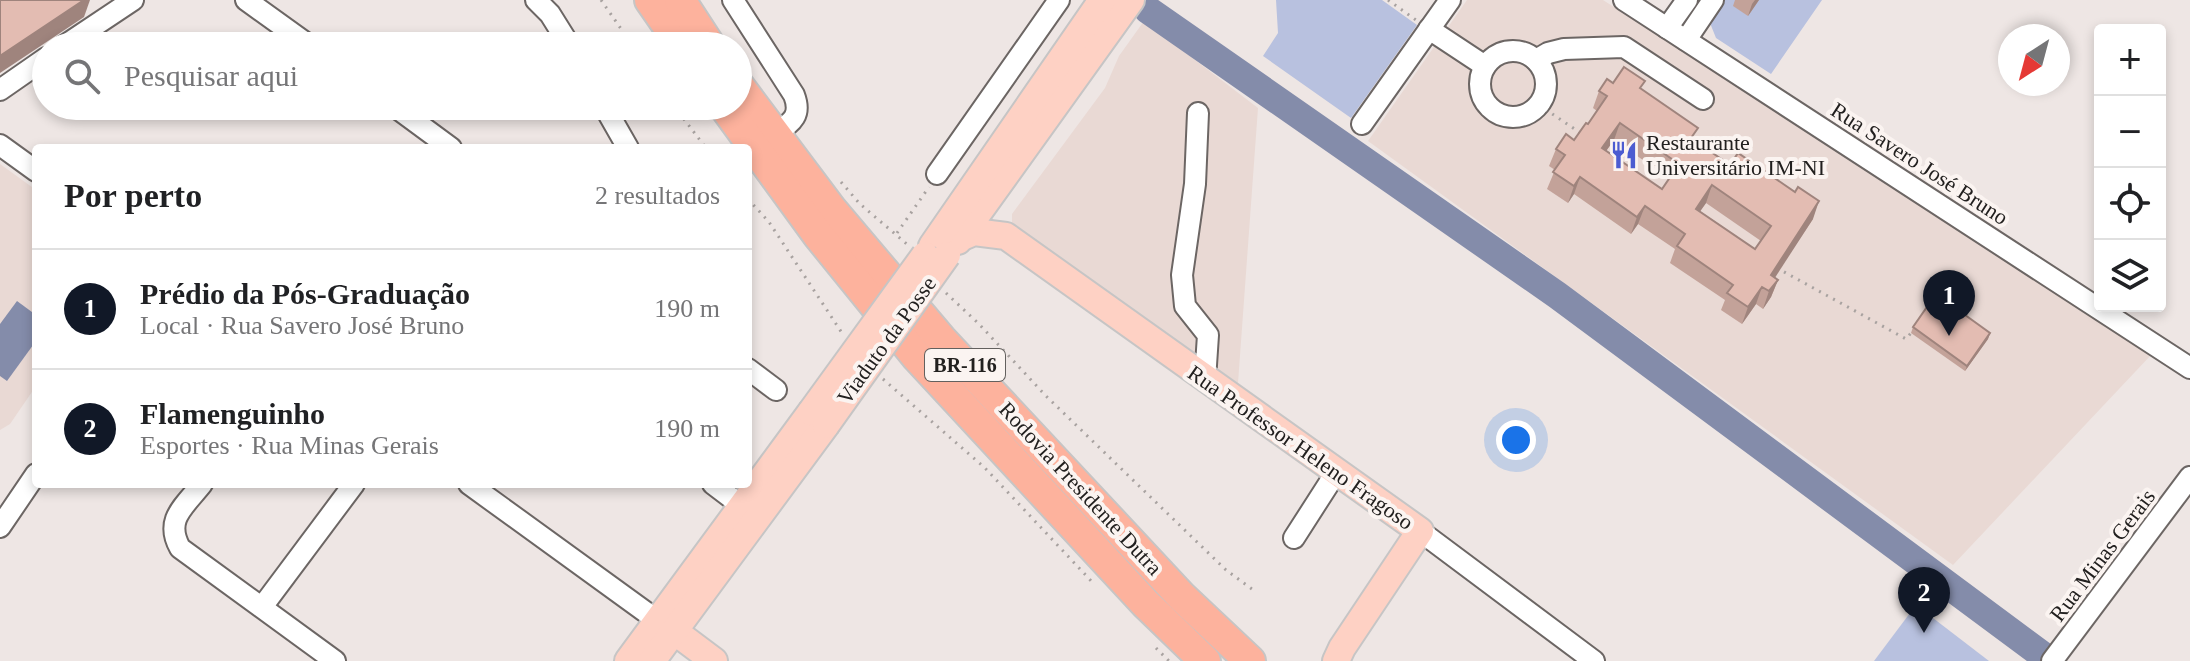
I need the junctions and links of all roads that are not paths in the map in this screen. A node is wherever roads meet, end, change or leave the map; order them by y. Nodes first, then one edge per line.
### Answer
1 (133, 0) edge
2 (246, 0) edge
3 (536, 0) edge
4 (650, 0) edge
5 (680, 0) edge
6 (733, 0) edge
7 (1059, 0) edge
8 (1102, 0) edge
9 (1131, 0) edge
10 (1450, 0) edge
11 (1624, 0) edge
12 (1687, 0) edge
13 (1713, 0) edge
14 (1667, 28) junction
15 (1429, 29) junction
16 (85, 32) edge
17 (291, 32) edge
18 (561, 32) edge
19 (672, 32) edge
20 (701, 32) edge
21 (1686, 40) junction
22 (1536, 60) junction
23 (1485, 66) junction
24 (32, 68) edge
25 (0, 90) edge
26 (1703, 99) dead end
27 (752, 104) edge
28 (1198, 113) dead end
29 (413, 120) edge
30 (612, 120) edge
31 (734, 120) edge
32 (1362, 124) dead end
33 (775, 134) junction
34 (446, 144) edge
35 (626, 144) edge
36 (752, 144) edge
37 (752, 144) edge
38 (0, 145) edge
39 (32, 168) edge
40 (937, 174) road end
41 (988, 199) junction
42 (1006, 236) junction
43 (937, 246) junction
44 (2190, 368) edge
45 (752, 372) edge
46 (1205, 380) junction
47 (776, 390) dead end
48 (818, 418) junction
49 (1337, 471) junction
50 (2190, 477) edge
51 (32, 480) edge
52 (199, 488) edge
53 (351, 488) edge
54 (475, 488) edge
55 (718, 488) edge
56 (742, 506) junction
57 (0, 527) edge
58 (1420, 531) junction
59 (1294, 538) dead end
60 (262, 607) junction
61 (666, 626) junction
62 (1213, 627) junction
63 (1339, 655) edge
64 (335, 661) edge
65 (628, 661) edge
66 (652, 661) edge
67 (714, 661) edge
68 (1205, 661) edge
69 (1250, 661) edge
70 (1264, 661) edge
71 (1318, 661) edge
72 (1594, 661) edge
73 (2052, 661) edge

1 - 16 street
2 - 17 street
3 - 18 street
4 - 19 highway
5 - 20 highway
6 - 33 street
7 - 40 street
8 - 43 main road
9 - 41 main road
10 - 15 street
11 - 14 street, Rua Savero José Bruno
12 - 14 street
13 - 21 street
14 - 21 street, Rua Savero José Bruno
15 - 23 street
15 - 32 street
21 - 44 street, Rua Savero José Bruno
22 - 23 street
22 - 23 street
22 - 26 street
24 - 25 street
27 - 33 highway, Rodovia Presidente Dutra / BR-116
28 - 46 street
29 - 34 street
30 - 35 street
31 - 36 highway, Rodovia Presidente Dutra / BR-116
33 - 62 highway, Rodovia Presidente Dutra / BR-116
37 - 68 highway, Rodovia Presidente Dutra / BR-116
38 - 39 street
41 - 42 main road, Rua Professor Heleno Fragoso
41 - 43 main road
42 - 43 main road
42 - 46 main road, Rua Professor Heleno Fragoso
43 - 48 main road, Viaduto da Posse, bridge
45 - 47 street
46 - 49 main road, Rua Professor Heleno Fragoso
48 - 56 main road
48 - 61 main road
49 - 58 main road, Rua Professor Heleno Fragoso
49 - 59 street
50 - 73 street, Rua Minas Gerais
51 - 57 street
52 - 60 street
53 - 60 street
54 - 61 street
55 - 56 street
56 - 61 main road
58 - 63 main road
58 - 72 street, Rua Professor Heleno Fragoso
60 - 64 street
61 - 65 main road
61 - 66 main road
61 - 67 main road
62 - 69 highway, Rodovia Presidente Dutra / BR-116
62 - 70 main road
63 - 71 main road

